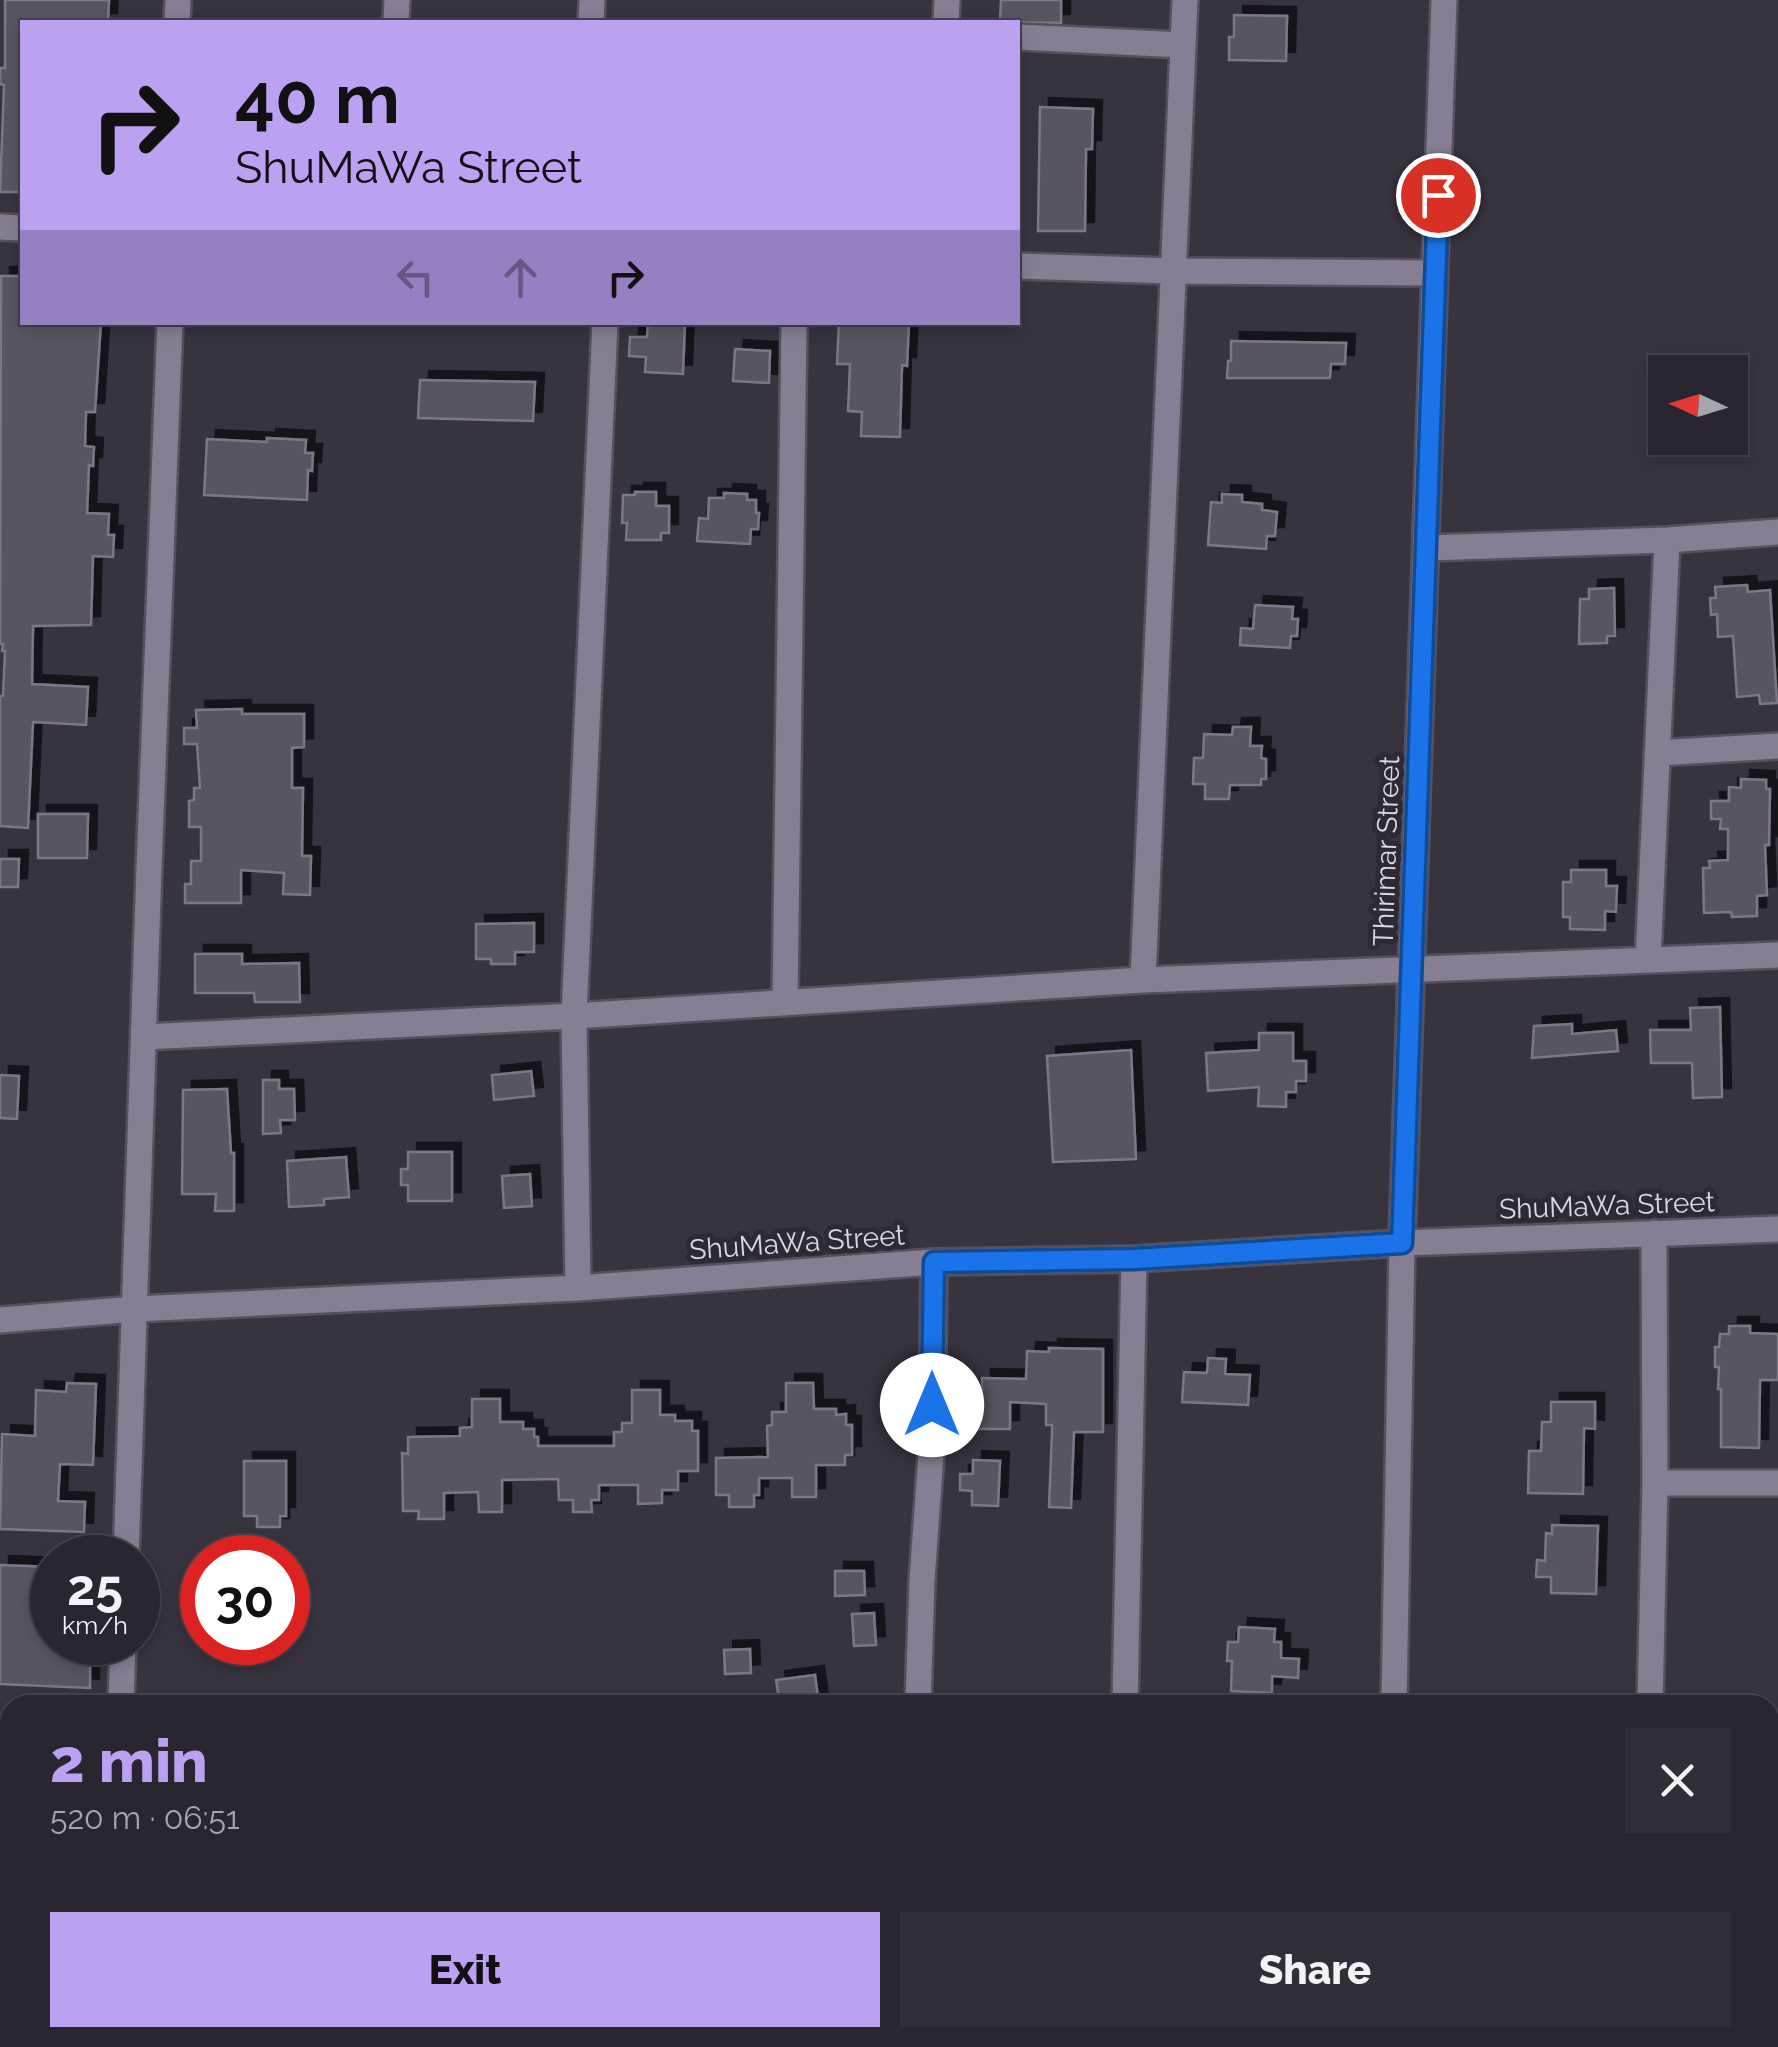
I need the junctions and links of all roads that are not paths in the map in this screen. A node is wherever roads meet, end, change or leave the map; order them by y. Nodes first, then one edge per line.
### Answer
1 (1185, 0) edge
2 (1444, 0) edge
3 (1020, 37) edge
4 (1183, 45) junction
5 (1020, 266) edge
6 (1174, 271) junction
7 (1435, 273) junction
8 (170, 325) edge
9 (605, 325) edge
10 (794, 325) edge
11 (1778, 532) edge
12 (1666, 540) junction
13 (1426, 548) junction
14 (1778, 746) edge
15 (1657, 753) junction
16 (1778, 954) edge
17 (1648, 960) junction
18 (1412, 968) junction
19 (1144, 980) junction
20 (785, 1003) junction
21 (574, 1016) junction
22 (144, 1037) junction
23 (1778, 1229) edge
24 (1654, 1233) junction
25 (1402, 1243) junction
26 (1134, 1259) junction
27 (934, 1262) junction
28 (578, 1288) junction
29 (136, 1309) junction
30 (0, 1320) edge
31 (1654, 1483) junction
32 (1778, 1483) edge
33 (127, 1535) edge
34 (122, 1665) edge
35 (121, 1695) edge
36 (918, 1695) edge
37 (1125, 1695) edge
38 (1394, 1695) edge
39 (1650, 1695) edge

1 - 4 street
2 - 7 street, Thirimar Street
3 - 4 street
4 - 6 street
5 - 6 street
6 - 7 street
6 - 19 street
7 - 13 street, Thirimar Street
8 - 22 street
9 - 21 street
10 - 20 street
11 - 12 street
12 - 13 street
12 - 15 street
13 - 18 street, Thirimar Street
14 - 15 street
15 - 17 street
16 - 17 street
17 - 18 street
18 - 19 street
18 - 25 street, Thirimar Street
19 - 20 street
20 - 21 street
21 - 22 street
21 - 28 street
22 - 29 street
23 - 24 street, ShuMaWa Street
24 - 25 street, ShuMaWa Street
24 - 31 street
25 - 26 street, ShuMaWa Street
25 - 38 street, Thirimar Street
26 - 27 street, ShuMaWa Street
26 - 37 street
27 - 28 street, ShuMaWa Street
27 - 36 street
28 - 29 street, ShuMaWa Street
29 - 30 street, ShuMaWa Street
29 - 33 street
31 - 32 street
31 - 39 street
34 - 35 street

